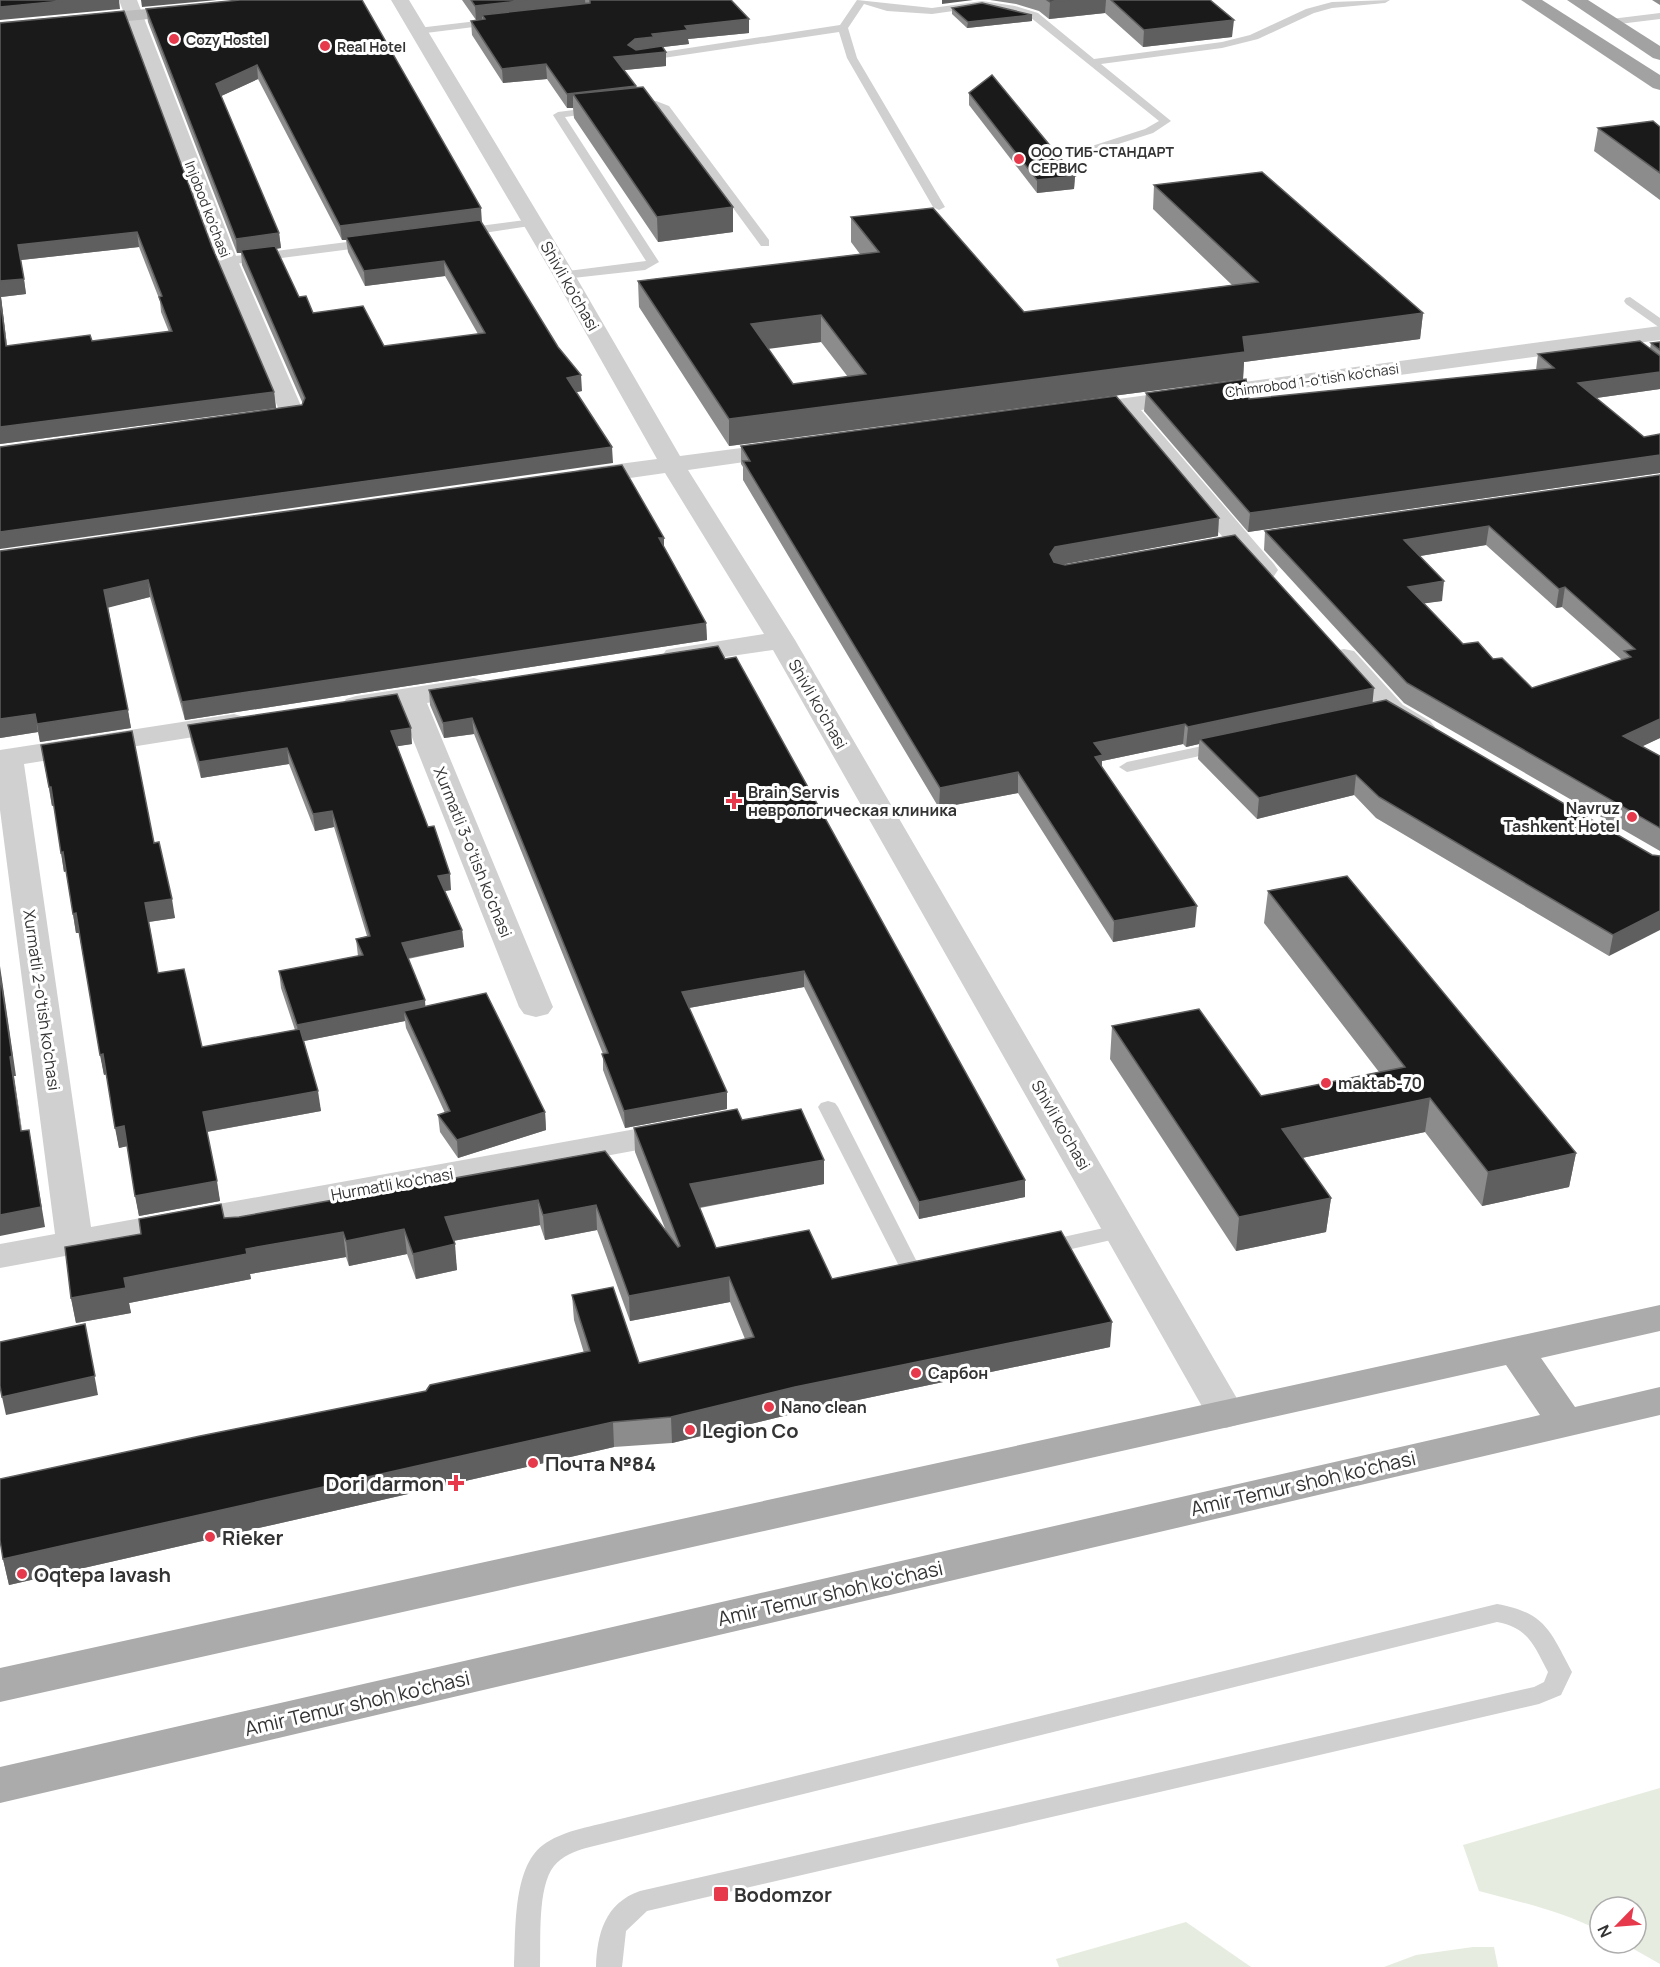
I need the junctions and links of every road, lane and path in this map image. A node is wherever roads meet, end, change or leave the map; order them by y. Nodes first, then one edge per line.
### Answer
1 (400, 0) edge
2 (862, 0) edge
3 (1385, 0) edge
4 (1530, 0) edge
5 (1576, 0) edge
6 (205, 5) edge
7 (131, 8) edge
8 (1660, 16) edge
9 (0, 20) edge
10 (508, 21) edge
11 (1611, 22) junction
12 (0, 28) edge
13 (843, 28) junction
14 (418, 31) junction
15 (1660, 54) edge
16 (636, 59) edge
17 (1092, 62) junction
18 (1660, 84) edge
19 (1071, 156) dead end
20 (939, 207) dead end
21 (533, 223) junction
22 (451, 233) edge
23 (380, 242) edge
24 (765, 243) dead end
25 (228, 261) junction
26 (564, 275) junction
27 (1630, 301) dead end
28 (1660, 324) edge
29 (1660, 333) edge
30 (1124, 406) junction
31 (1053, 415) edge
32 (233, 423) edge
33 (803, 447) edge
34 (672, 464) junction
35 (554, 481) edge
36 (1275, 538) edge
37 (1228, 545) junction
38 (1280, 587) edge
39 (781, 640) junction
40 (1329, 640) edge
41 (654, 660) edge
42 (503, 682) edge
43 (410, 697) junction
44 (327, 709) edge
45 (256, 720) edge
46 (1444, 741) edge
47 (1243, 743) edge
48 (4, 758) edge
49 (1127, 767) dead end
50 (536, 1007) dead end
51 (828, 1107) dead end
52 (715, 1125) edge
53 (1122, 1231) junction
54 (75, 1242) junction
55 (1031, 1251) edge
56 (0, 1256) edge
57 (951, 1268) edge
58 (1660, 1318) edge
59 (1515, 1350) junction
60 (1660, 1401) edge
61 (1226, 1414) junction
62 (1566, 1422) junction
63 (0, 1685) edge
64 (0, 1785) edge
65 (527, 1967) edge
66 (609, 1967) edge

1 - 14 street, Shivli ko'chasi
2 - 13 lane
2 - 17 lane
3 - 17 lane
4 - 18 highway
5 - 11 highway
6 - 7 main road
7 - 9 main road
7 - 12 main road
7 - 25 street, Injobod ko'chasi
8 - 11 lane
10 - 14 lane
11 - 15 highway
13 - 16 lane
13 - 20 lane
14 - 21 street, Shivli ko'chasi
17 - 19 lane
21 - 22 lane
21 - 26 street, Shivli ko'chasi
23 - 25 lane
24 - 26 lane
25 - 32 street, Injobod ko'chasi
26 - 34 street, Shivli ko'chasi
27 - 28 lane
29 - 30 street, Chimrobod 1-o'tish ko'chasi
30 - 31 street, Chimrobod 1-o'tish ko'chasi
30 - 37 street
33 - 34 street
34 - 35 street
34 - 39 street, Shivli ko'chasi
36 - 37 street
37 - 38 street
39 - 41 street
39 - 53 street, Shivli ko'chasi
40 - 46 street
42 - 43 street
43 - 44 street
43 - 50 street, Xurmatli 3-o'tish ko'chasi
45 - 48 street
47 - 49 lane
48 - 54 street, Xurmatli 2-o'tish ko'chasi
51 - 57 lane
52 - 54 street, Hurmatli ko'chasi
53 - 55 lane
53 - 61 street, Shivli ko'chasi
54 - 56 street, Hurmatli ko'chasi
58 - 59 main road
59 - 61 main road
59 - 62 main road
60 - 62 main road, Amir Temur shoh ko'chasi
61 - 63 main road
62 - 64 main road, Amir Temur shoh ko'chasi
65 - 66 lane

